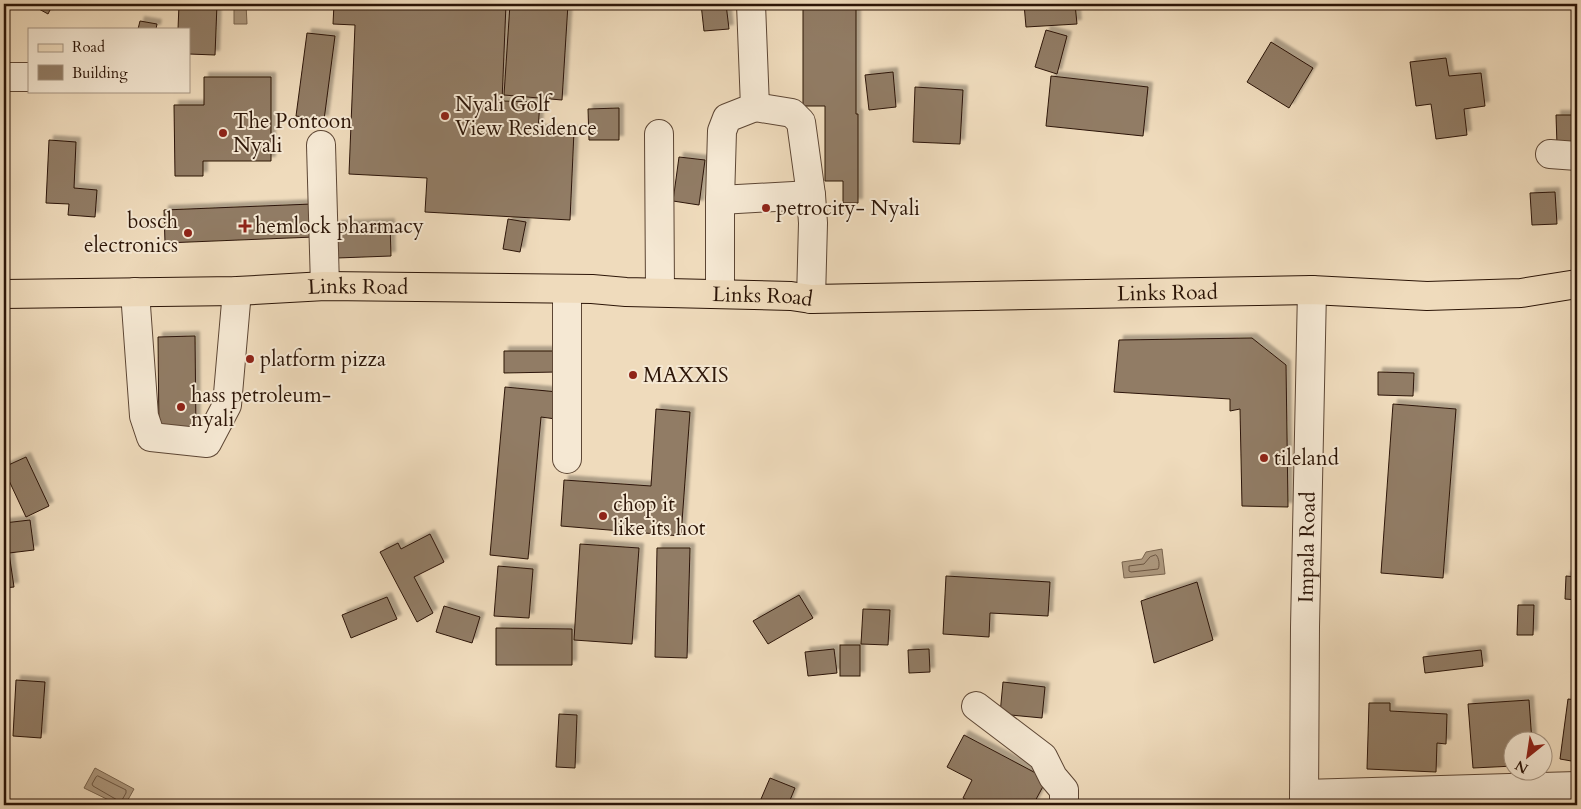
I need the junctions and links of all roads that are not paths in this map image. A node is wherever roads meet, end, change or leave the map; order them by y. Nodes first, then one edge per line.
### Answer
1 (752, 4) edge
2 (4, 76) edge
3 (28, 77) edge
4 (756, 107) junction
5 (659, 134) dead end
6 (322, 145) dead end
7 (1550, 154) dead end
8 (1577, 156) edge
9 (811, 195) junction
10 (720, 200) junction
11 (1577, 284) edge
12 (325, 286) junction
13 (567, 290) junction
14 (1312, 290) junction
15 (238, 291) junction
16 (135, 292) junction
17 (660, 292) junction
18 (1522, 293) junction
19 (4, 294) edge
20 (720, 294) junction
21 (811, 299) junction
22 (1577, 302) edge
23 (567, 459) dead end
24 (976, 706) dead end
25 (1577, 786) edge
26 (1435, 798) edge
27 (1304, 799) edge
28 (1064, 805) edge

1 - 4 street
2 - 3 street
4 - 9 street
4 - 10 street
5 - 17 street
6 - 12 street
7 - 8 street
9 - 10 street
9 - 21 street
10 - 20 street
11 - 18 main road
12 - 13 main road, Links Road
12 - 15 main road, Links Road
13 - 17 main road, Links Road
13 - 23 street
14 - 18 main road, Links Road
14 - 21 main road, Links Road
14 - 27 street, Impala Road
15 - 16 main road, Links Road
15 - 16 street
16 - 19 main road, Links Road
17 - 20 main road, Links Road
18 - 22 main road
20 - 21 main road, Links Road
24 - 28 street
25 - 26 street
26 - 27 street

